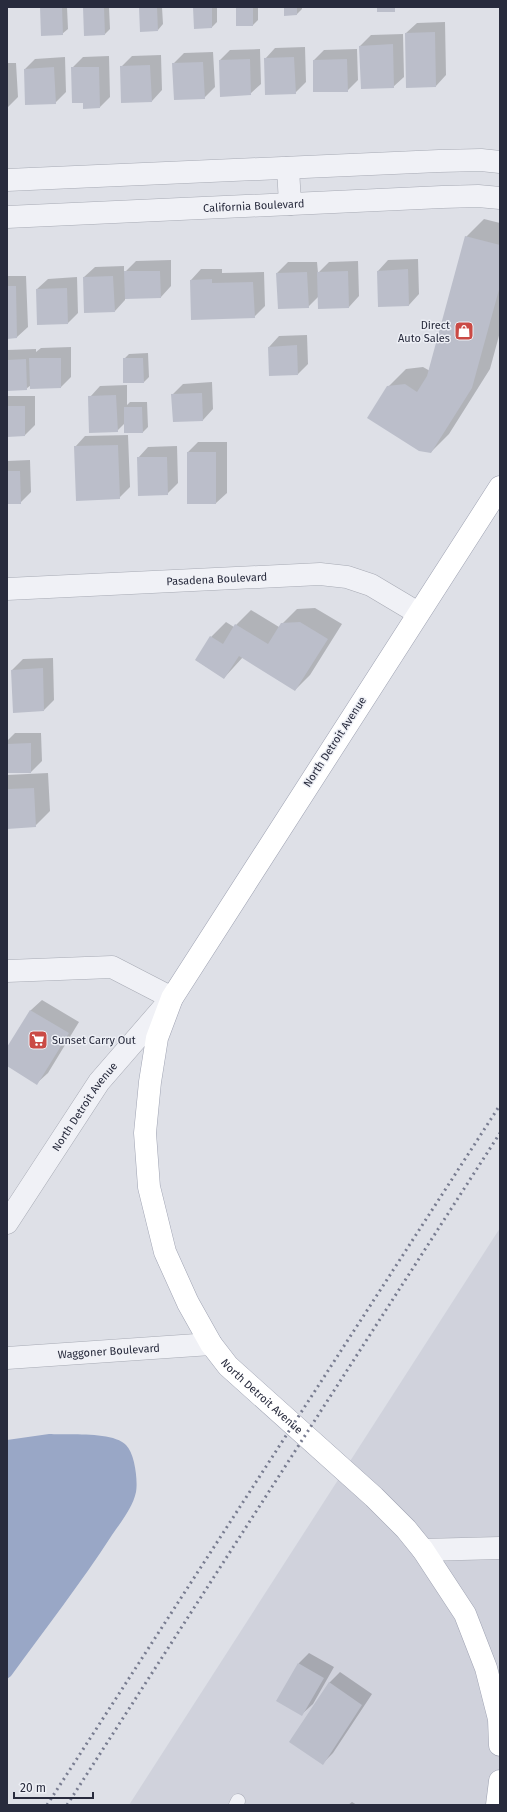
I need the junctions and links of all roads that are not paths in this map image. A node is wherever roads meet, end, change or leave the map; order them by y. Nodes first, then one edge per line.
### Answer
1 (500, 162) edge
2 (288, 168) junction
3 (7, 180) edge
4 (500, 198) edge
5 (290, 204) junction
6 (7, 217) edge
7 (498, 494) edge
8 (7, 589) edge
9 (418, 613) junction
10 (7, 971) edge
11 (172, 998) junction
12 (7, 1223) edge
13 (211, 1344) junction
14 (7, 1358) edge
15 (500, 1548) edge
16 (423, 1550) junction
17 (500, 1745) edge
18 (500, 1781) edge
19 (497, 1805) edge

1 - 2 street
2 - 3 street
2 - 5 street
4 - 5 street, California Boulevard
5 - 6 street, California Boulevard
7 - 9 main road, North Detroit Avenue
8 - 9 street, Pasadena Boulevard
9 - 11 main road, North Detroit Avenue
10 - 11 street
11 - 12 street, North Detroit Avenue
11 - 13 main road, North Detroit Avenue
13 - 14 street, Waggoner Boulevard
13 - 16 main road, North Detroit Avenue
15 - 16 street
16 - 17 main road, North Detroit Avenue
18 - 19 main road

